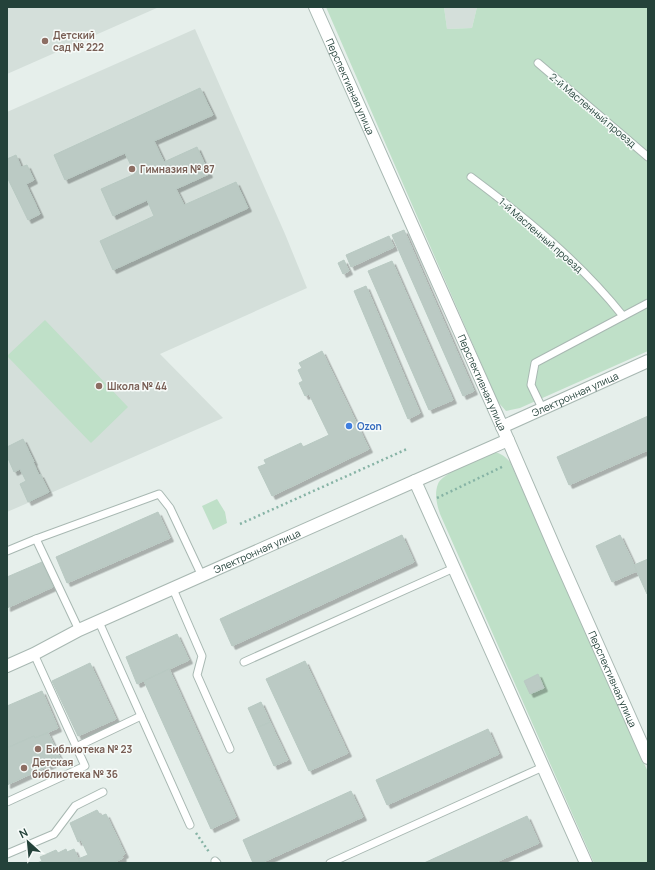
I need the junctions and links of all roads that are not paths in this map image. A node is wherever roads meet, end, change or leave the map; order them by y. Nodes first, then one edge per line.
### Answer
1 (315, 7) edge
2 (538, 63) dead end
3 (648, 157) edge
4 (471, 177) dead end
5 (648, 303) edge
6 (623, 316) junction
7 (648, 360) edge
8 (542, 408) junction
9 (502, 427) junction
10 (508, 440) junction
11 (415, 481) junction
12 (36, 539) junction
13 (7, 551) edge
14 (454, 568) junction
15 (202, 576) junction
16 (173, 589) junction
17 (99, 622) junction
18 (79, 630) junction
19 (34, 654) junction
20 (244, 662) dead end
21 (7, 666) edge
22 (141, 716) junction
23 (76, 747) junction
24 (230, 749) dead end
25 (648, 758) edge
26 (543, 767) junction
27 (103, 792) dead end
28 (7, 802) edge
29 (190, 825) road end
30 (7, 854) edge
31 (330, 863) edge
32 (586, 863) edge

1 - 9 street, Перспективная улица
2 - 3 lane, 2-й Масленный проезд
4 - 6 lane, 1-й Масленный проезд
5 - 6 lane
6 - 8 lane
7 - 8 street, Электронная улица
8 - 9 street, Электронная улица
9 - 10 street, Перспективная улица
10 - 11 street, Электронная улица
10 - 25 street, Перспективная улица
11 - 14 street
11 - 15 street, Электронная улица
12 - 13 lane
12 - 15 lane
12 - 18 lane
14 - 20 lane
14 - 26 street
15 - 16 street, Электронная улица
16 - 17 street, Электронная улица
16 - 24 lane
17 - 18 street, Электронная улица
17 - 22 lane
18 - 19 street, Электронная улица
19 - 21 street, Электронная улица
19 - 23 lane
22 - 23 lane
22 - 29 lane
23 - 28 lane
26 - 31 lane
26 - 32 street
27 - 30 lane

